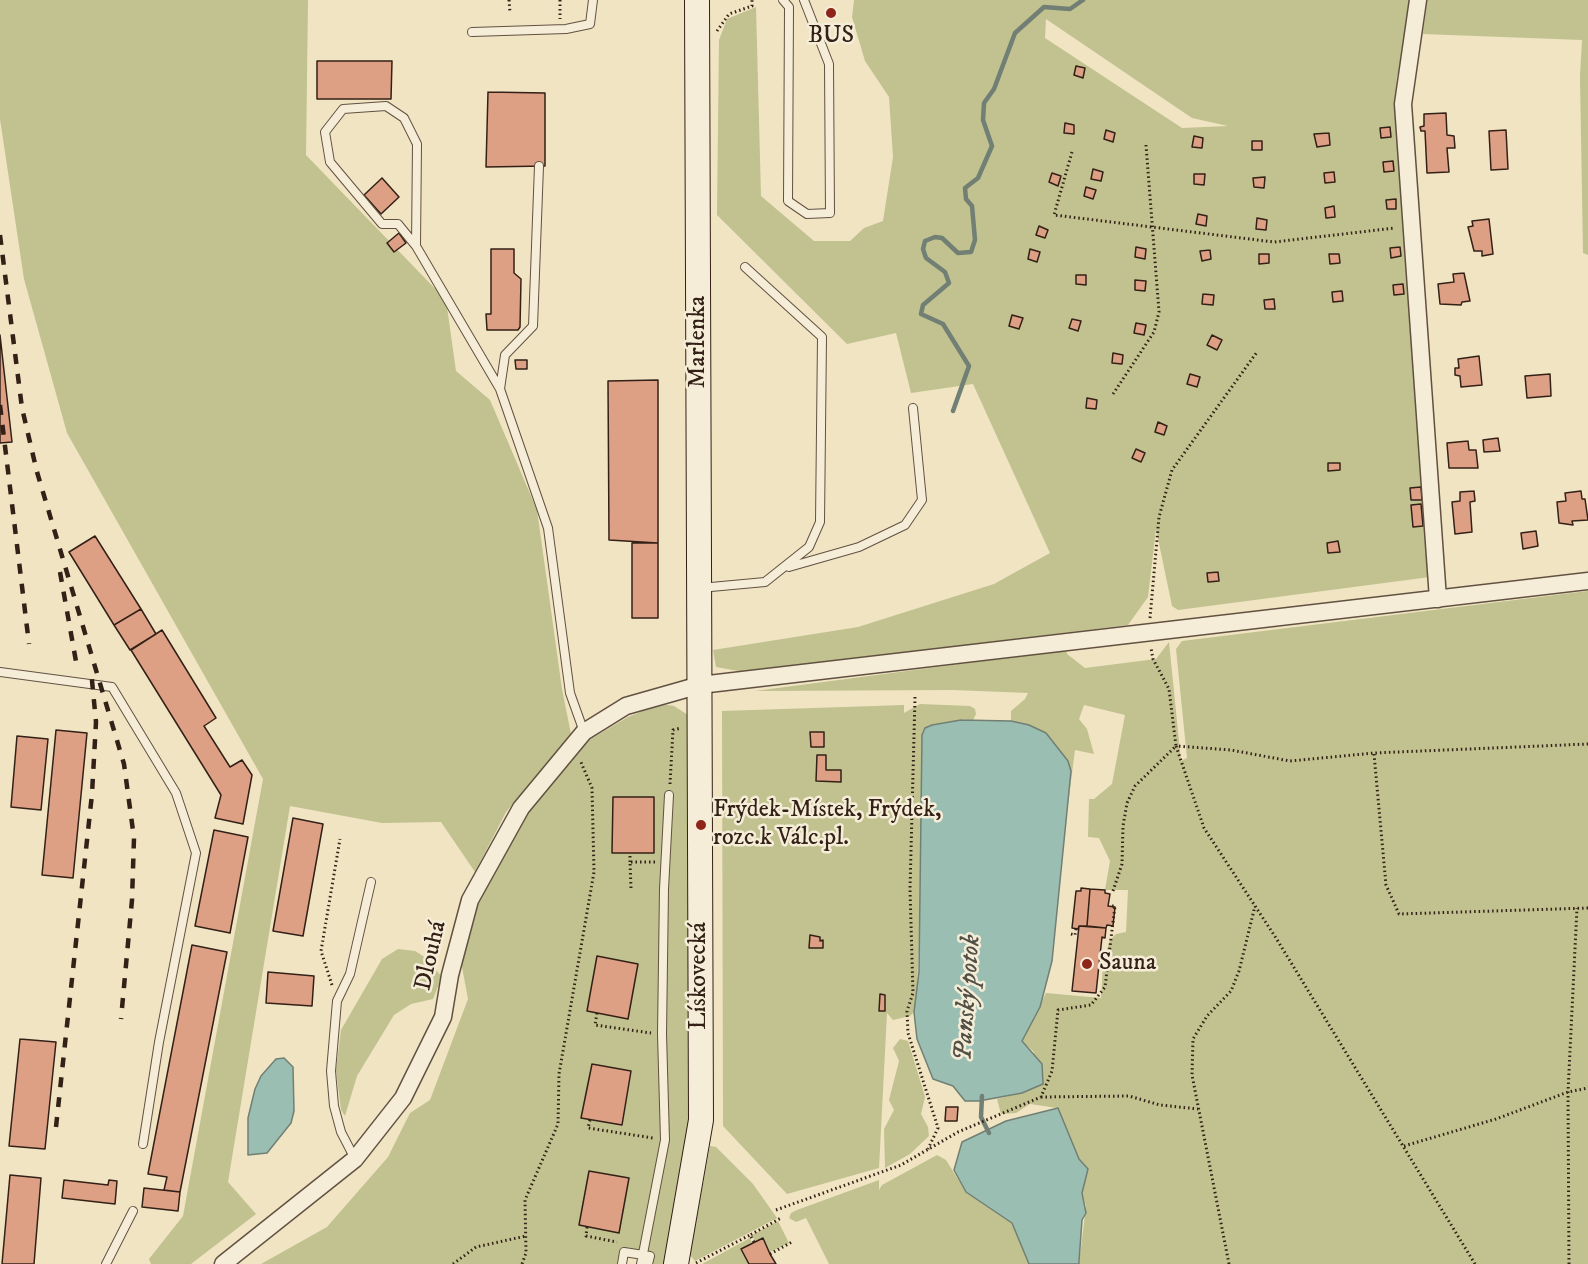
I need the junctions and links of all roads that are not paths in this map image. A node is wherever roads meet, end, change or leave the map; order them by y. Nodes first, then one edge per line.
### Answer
1 (593, 0) edge
2 (697, 0) edge
3 (783, 0) edge
4 (804, 0) edge
5 (1418, 0) edge
6 (472, 32) dead end
7 (539, 166) dead end
8 (416, 246) junction
9 (745, 267) dead end
10 (500, 389) junction
11 (913, 408) dead end
12 (786, 568) junction
13 (1588, 581) edge
14 (699, 588) junction
15 (1438, 598) junction
16 (0, 672) edge
17 (700, 685) junction
18 (579, 738) junction
19 (669, 795) dead end
20 (371, 882) dead end
21 (143, 1144) dead end
22 (355, 1159) junction
23 (133, 1211) dead end
24 (642, 1255) edge
25 (105, 1264) edge
26 (224, 1264) edge
27 (622, 1264) edge
28 (648, 1264) edge
29 (676, 1264) edge

1 - 6 lane
2 - 14 main road, Marlenka
3 - 4 lane
5 - 15 street
7 - 10 lane
8 - 8 lane
8 - 10 lane
9 - 12 lane
10 - 18 lane
11 - 12 lane
12 - 14 lane
13 - 15 street, Dlouhá
14 - 17 main road, Marlenka
15 - 17 street, Dlouhá
16 - 21 lane
17 - 18 street, Dlouhá
17 - 29 main road, Lískovecká
18 - 22 street, Dlouhá
19 - 24 lane
20 - 22 lane
22 - 26 street, Dlouhá
23 - 25 lane
24 - 27 lane
24 - 28 lane

